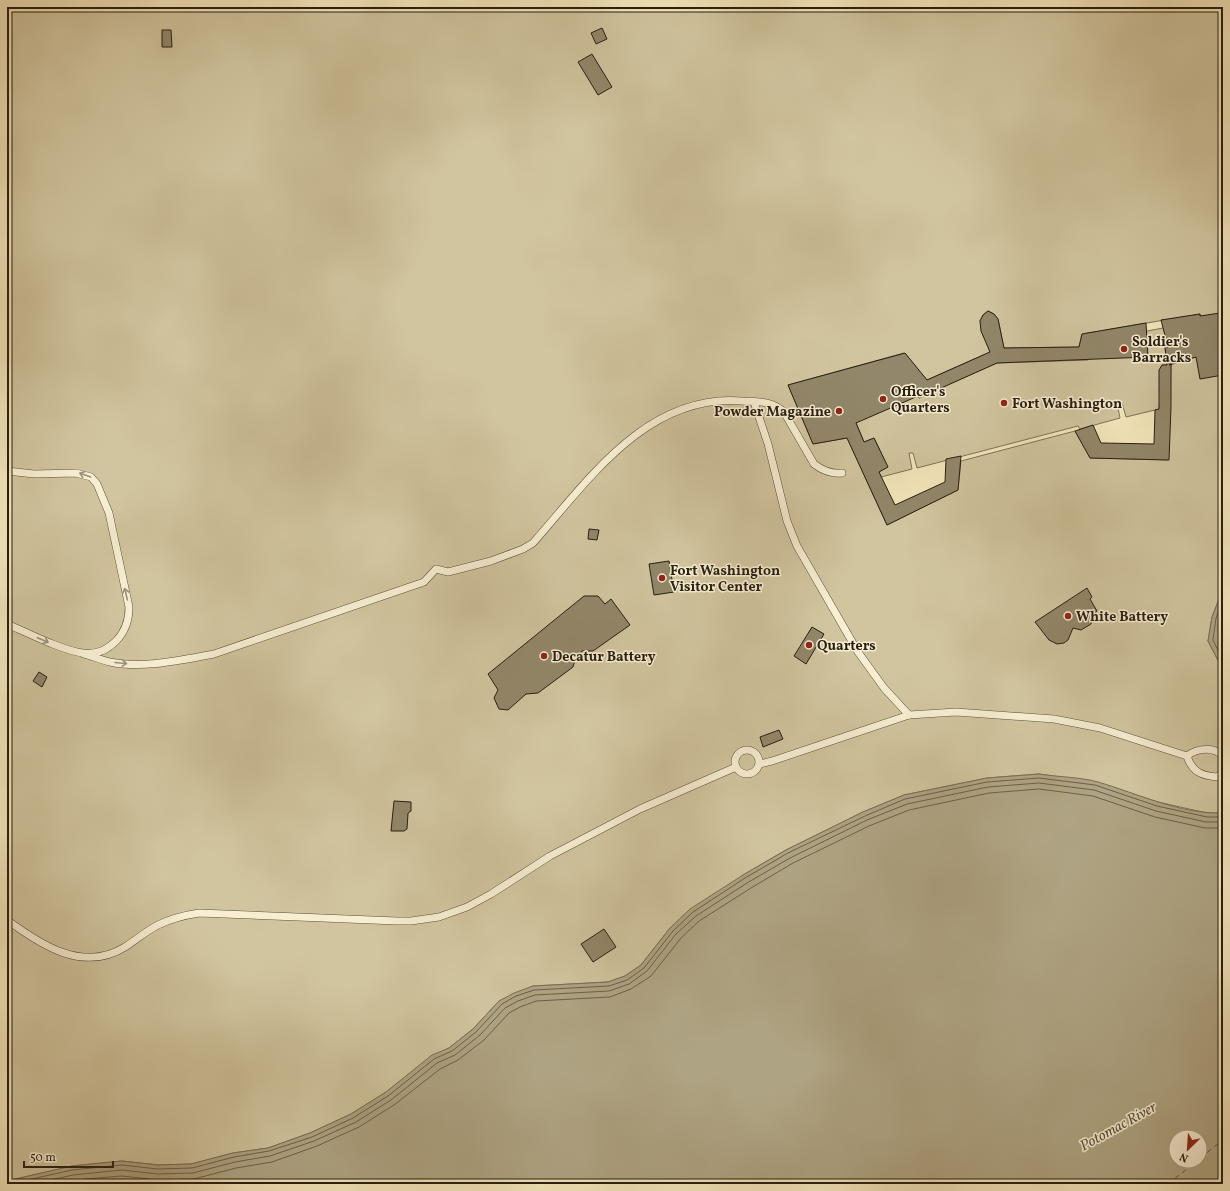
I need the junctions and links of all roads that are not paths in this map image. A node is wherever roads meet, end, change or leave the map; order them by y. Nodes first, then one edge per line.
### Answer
1 (754, 402) junction
2 (7, 471) edge
3 (842, 473) dead end
4 (7, 624) edge
5 (84, 654) junction
6 (909, 715) junction
7 (1187, 756) junction
8 (1223, 757) edge
9 (760, 764) junction
10 (736, 767) junction
11 (1223, 771) edge
12 (7, 920) edge

1 - 3 lane
5 -> 1 lane
1 - 6 lane
5 -> 2 lane
4 -> 5 lane
6 - 7 lane
6 - 9 lane
7 - 8 lane
7 - 11 lane
9 - 10 lane
9 - 10 lane
10 - 12 lane

